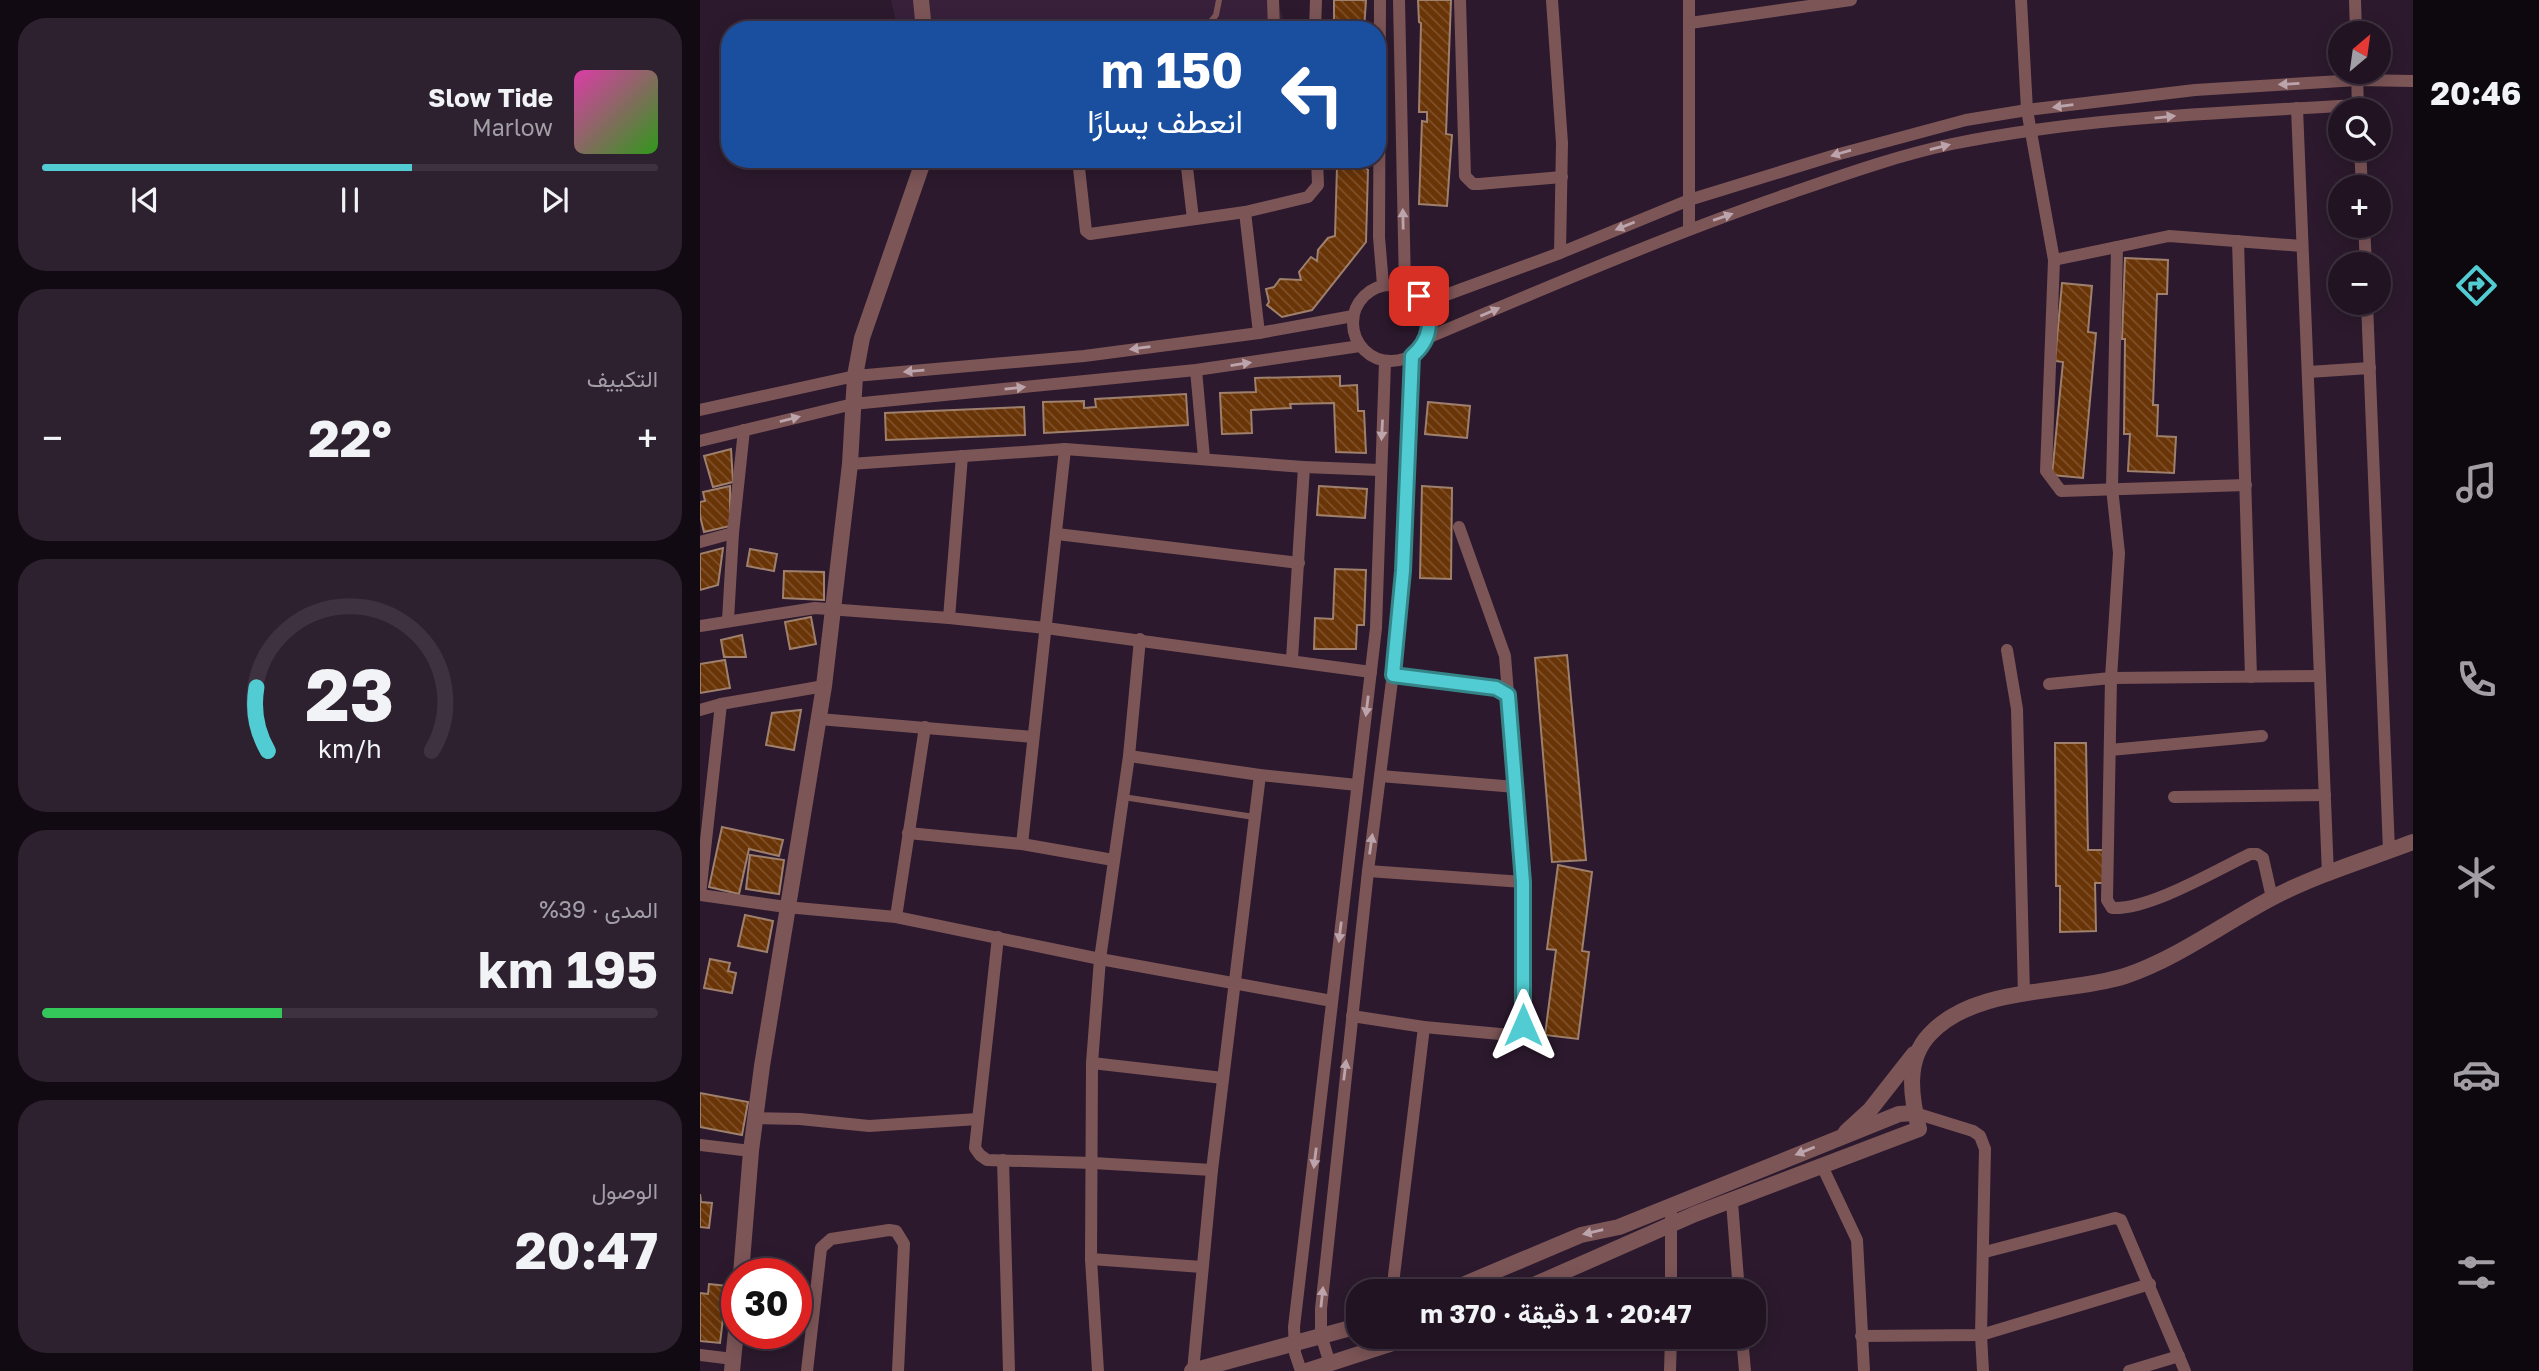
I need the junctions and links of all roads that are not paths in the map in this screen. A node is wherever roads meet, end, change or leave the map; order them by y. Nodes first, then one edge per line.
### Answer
1 (921, 0) edge
2 (1219, 0) edge
3 (1273, 0) edge
4 (1315, 0) edge
5 (1380, 0) edge
6 (1399, 0) edge
7 (1460, 0) edge
8 (1552, 0) edge
9 (1689, 0) edge
10 (1851, 0) edge
11 (2021, 0) edge
12 (2355, 0) edge
13 (923, 21) edge
14 (1212, 21) edge
15 (1274, 21) edge
16 (1315, 21) edge
17 (1380, 21) edge
18 (2356, 21) edge
19 (1690, 23) junction
20 (2328, 79) edge
21 (2391, 79) edge
22 (2413, 81) edge
23 (2195, 90) junction
24 (2297, 108) junction
25 (2328, 108) edge
26 (2027, 110) junction
27 (2196, 114) junction
28 (2030, 131) junction
29 (922, 168) edge
30 (1079, 168) edge
31 (1187, 168) edge
32 (1317, 168) edge
33 (1379, 168) edge
34 (1562, 177) junction
35 (1689, 200) junction
36 (1245, 212) junction
37 (1193, 219) junction
38 (1689, 228) junction
39 (2238, 241) junction
40 (2302, 246) junction
41 (2118, 247) junction
42 (1560, 253) junction
43 (2054, 260) junction
44 (1383, 285) junction
45 (1405, 287) junction
46 (1424, 303) junction
47 (2368, 315) edge
48 (1353, 316) junction
49 (1259, 333) junction
50 (1427, 338) junction
51 (1360, 346) junction
52 (1412, 356) junction
53 (1385, 362) junction
54 (2370, 368) junction
55 (1196, 370) junction
56 (2308, 372) junction
57 (855, 376) junction
58 (853, 404) junction
59 (700, 410) edge
60 (744, 430) junction
61 (700, 441) edge
62 (1065, 449) junction
63 (962, 456) junction
64 (1204, 458) junction
65 (850, 464) junction
66 (1304, 467) junction
67 (1380, 470) junction
68 (2246, 485) junction
69 (2112, 488) junction
70 (1459, 527) dead end
71 (733, 533) junction
72 (1056, 534) junction
73 (700, 542) edge
74 (1299, 563) junction
75 (832, 610) junction
76 (950, 618) junction
77 (728, 621) junction
78 (700, 626) edge
79 (1046, 628) junction
80 (1140, 639) junction
81 (2007, 650) dead end
82 (1292, 659) junction
83 (1371, 672) junction
84 (1393, 675) junction
85 (2251, 677) junction
86 (2320, 677) junction
87 (2111, 678) junction
88 (2049, 684) dead end
89 (824, 686) junction
90 (1508, 695) junction
91 (721, 704) junction
92 (700, 710) edge
93 (819, 719) junction
94 (925, 727) junction
95 (2262, 736) dead end
96 (1033, 737) junction
97 (2110, 750) junction
98 (1129, 756) junction
99 (1260, 775) junction
100 (1380, 776) junction
101 (1357, 785) junction
102 (1516, 787) junction
103 (2325, 795) junction
104 (1123, 797) junction
105 (2174, 797) dead end
106 (1254, 817) junction
107 (908, 833) junction
108 (2413, 842) edge
109 (1021, 844) junction
110 (2389, 851) junction
111 (1113, 860) junction
112 (1368, 871) junction
113 (2328, 875) junction
114 (1523, 882) junction
115 (700, 895) edge
116 (2272, 898) junction
117 (786, 907) junction
118 (896, 917) junction
119 (998, 937) junction
120 (1100, 959) junction
121 (1233, 984) junction
122 (2024, 995) junction
123 (1332, 1000) junction
124 (1352, 1016) junction
125 (1424, 1027) junction
126 (1920, 1047) junction
127 (1092, 1063) junction
128 (1223, 1078) junction
129 (1915, 1112) junction
130 (755, 1118) junction
131 (978, 1119) junction
132 (1949, 1124) junction
133 (1919, 1129) junction
134 (1839, 1138) junction
135 (700, 1144) edge
136 (751, 1151) junction
137 (1003, 1160) junction
138 (1093, 1163) junction
139 (1822, 1166) junction
140 (1212, 1170) junction
141 (1732, 1202) junction
142 (1671, 1205) junction
143 (1671, 1224) junction
144 (1985, 1252) junction
145 (742, 1258) edge
146 (1091, 1259) junction
147 (1202, 1267) junction
148 (1394, 1279) edge
149 (1477, 1279) edge
150 (1547, 1279) edge
151 (1671, 1279) edge
152 (1738, 1279) edge
153 (2150, 1284) junction
154 (1346, 1329) edge
155 (1321, 1335) junction
156 (1981, 1335) junction
157 (1861, 1336) junction
158 (1294, 1343) junction
159 (1376, 1349) edge
160 (1671, 1349) edge
161 (1743, 1349) edge
162 (700, 1355) edge
163 (2179, 1356) junction
164 (1330, 1364) junction
165 (733, 1365) edge
166 (807, 1371) edge
167 (898, 1371) edge
168 (1009, 1371) edge
169 (1098, 1371) edge
170 (1192, 1371) edge
171 (1304, 1371) edge
172 (1670, 1371) edge
173 (1745, 1371) edge
174 (1864, 1371) edge
175 (1983, 1371) edge
176 (2129, 1371) edge
177 (2185, 1371) edge

1 - 13 street
2 - 14 lane
3 - 15 street
4 - 16 street
5 - 17 street
45 -> 6 street
7 - 34 street
8 - 34 street
9 - 19 street
10 - 19 street
11 - 26 street
12 - 18 street
19 - 35 street
20 -> 23 street
21 - 22 street
23 -> 26 street
23 - 27 street
24 - 25 street
24 - 27 street
24 - 40 street
26 - 28 street
26 -> 35 street
28 -> 27 street
38 -> 28 street
28 - 43 street
29 - 57 street
30 - 37 street
31 - 37 street
32 - 36 street
33 - 44 street
34 - 42 street
35 - 38 street
35 -> 42 street
36 - 37 street
36 - 49 street
50 -> 38 street
39 - 40 street
39 - 41 street
39 - 68 street
40 - 56 street
41 - 43 street
41 - 69 street
42 - 46 street
43 - 69 street
44 - 45 street
44 - 48 street
45 - 46 street
46 - 50 street
47 - 54 street
48 - 49 street
48 - 51 street
49 -> 57 street
50 - 52 street
51 - 53 street
55 -> 51 street
52 - 53 street
52 - 84 street
53 -> 67 street
54 - 56 street
54 - 110 street
58 -> 55 street
55 - 64 street
56 - 86 street
57 - 58 street
57 - 59 street
60 -> 58 street
58 - 65 street
60 - 61 street
60 - 71 street
62 - 63 street
62 - 64 street
62 - 72 street
63 - 65 street
63 - 76 street
64 - 66 street
65 - 75 street
66 - 67 street
66 - 74 street
67 - 83 street
68 - 69 street
68 - 85 street
69 - 87 street
70 - 90 street
71 - 73 street
71 - 77 street
72 - 74 street
72 - 79 street
74 - 82 street
75 - 76 street
75 - 77 street
75 - 89 street
76 - 79 street
77 - 78 street
79 - 80 street
79 - 96 street
80 - 82 street
80 - 98 street
81 - 122 street
82 - 83 street
83 -> 101 street
84 - 90 street
84 - 100 street
85 - 86 street
85 - 87 street
86 - 103 street
87 - 88 street
87 - 97 street
89 - 91 street
89 - 93 street
90 - 102 street
91 - 92 street
91 - 115 street
93 - 94 street
93 - 117 street
94 - 96 street
94 - 107 street
95 - 97 street
96 - 109 street
97 - 116 street
98 - 99 street
98 - 104 street
99 - 101 street
99 - 106 street
100 - 102 street
112 -> 100 street
101 -> 123 street
102 - 114 street
103 - 105 street
103 - 113 street
104 - 106 lane
104 - 111 street
106 - 121 street
107 - 109 street
107 - 118 street
108 - 110 street
109 - 111 street
110 - 113 street
111 - 120 street
112 - 114 street
112 - 124 street
113 - 116 street
114 - 125 street
115 - 117 street
116 - 122 street
117 - 118 street
117 - 130 street
118 - 119 street
119 - 120 street
119 - 131 street
120 - 121 street
120 - 127 street
121 - 123 street
121 - 128 street
122 - 126 street
123 -> 158 street
124 - 125 street
155 -> 124 street
125 - 148 street
126 - 129 street
126 - 134 street
127 - 128 street
127 - 138 street
128 - 140 street
129 - 132 street
129 - 133 street
129 - 134 street
130 - 131 street
130 - 136 street
131 - 137 street
132 - 133 street
132 - 144 street
133 - 139 street
134 -> 142 street
135 - 136 street
136 - 145 street
137 - 138 street
137 - 168 street
138 - 140 street
138 - 146 street
139 - 141 street
139 - 157 street
140 - 147 street
141 - 143 street
141 - 152 street
142 - 143 street
142 -> 149 street
143 - 150 street
143 - 151 street
144 - 153 street
144 - 156 street
146 - 147 street
146 - 169 street
147 - 170 street
153 - 156 street
153 - 163 street
154 - 155 street
155 - 158 street
155 - 164 street
156 - 157 street
156 - 175 street
157 - 174 street
158 - 170 street
158 - 171 street
159 - 164 street
160 - 172 street
161 - 173 street
162 - 165 street
163 - 176 street
163 - 177 street
164 - 171 street
166 - 167 street

